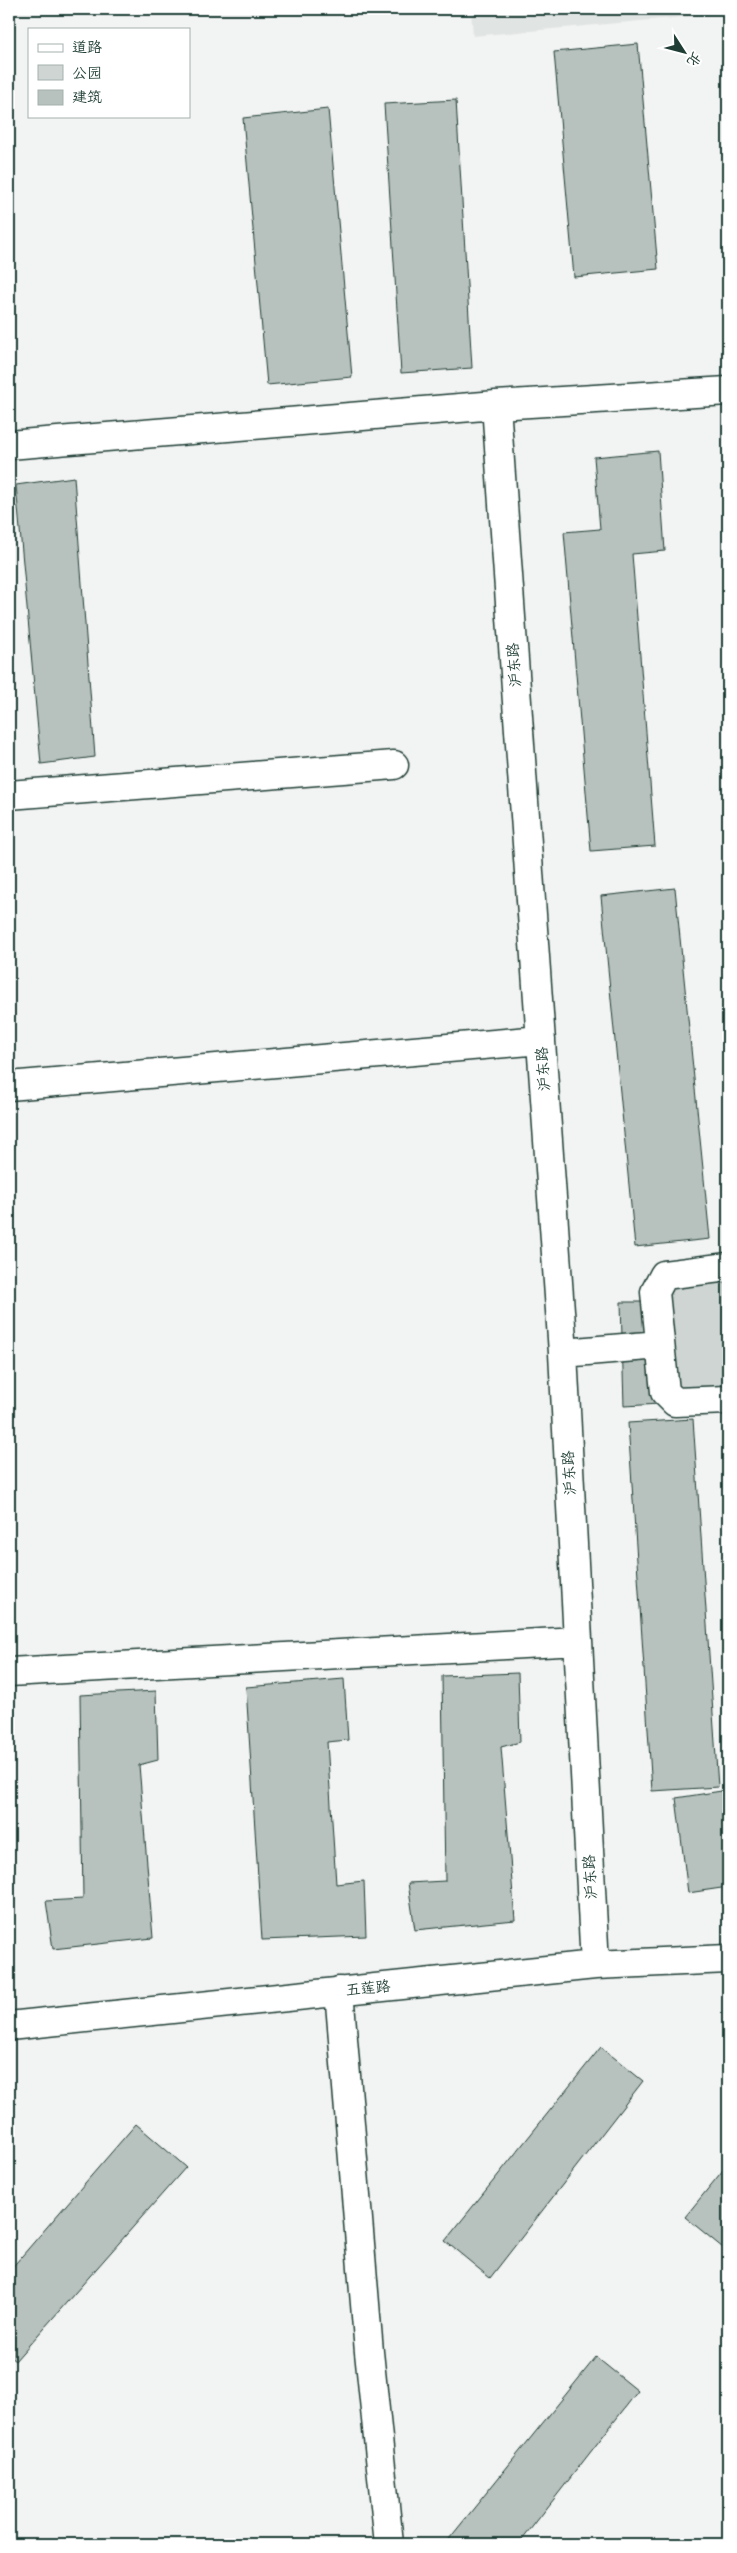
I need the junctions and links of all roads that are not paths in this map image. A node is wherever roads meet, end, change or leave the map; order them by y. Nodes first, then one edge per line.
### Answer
1 (728, 391) edge
2 (496, 405) junction
3 (9, 445) edge
4 (394, 766) dead end
5 (9, 795) edge
6 (541, 1040) junction
7 (9, 1086) edge
8 (728, 1267) edge
9 (660, 1345) junction
10 (563, 1353) junction
11 (728, 1400) edge
12 (578, 1641) junction
13 (9, 1672) edge
14 (728, 1959) edge
15 (595, 1964) junction
16 (339, 1991) junction
17 (9, 2026) edge
18 (389, 2544) edge

1 - 2 street
2 - 3 street
2 - 6 street, 沪东路
4 - 5 street
6 - 7 street
6 - 10 street, 沪东路
8 - 9 street
9 - 10 street
9 - 11 street
10 - 12 street, 沪东路
12 - 13 street
12 - 15 street, 沪东路
14 - 15 street, 五莲路
15 - 16 street, 五莲路
16 - 17 street, 五莲路
16 - 18 street

